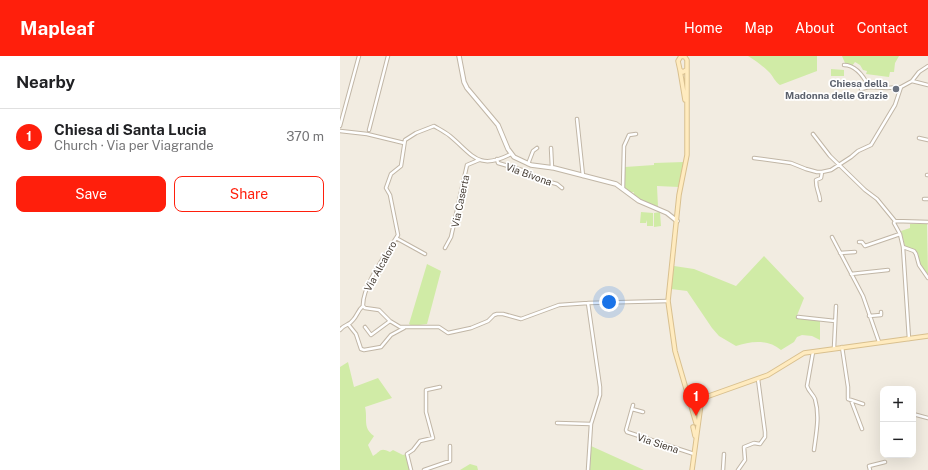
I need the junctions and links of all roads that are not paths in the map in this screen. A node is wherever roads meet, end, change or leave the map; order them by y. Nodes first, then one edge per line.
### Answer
1 (359, 56) edge
2 (388, 56) edge
3 (459, 56) edge
4 (677, 56) edge
5 (683, 56) edge
6 (687, 58) edge
7 (678, 61) junction
8 (844, 65) dead end
9 (928, 66) edge
10 (680, 70) junction
11 (686, 70) junction
12 (912, 81) junction
13 (928, 85) edge
14 (869, 87) junction
15 (901, 87) junction
16 (861, 89) dead end
17 (577, 119) dead end
18 (340, 126) edge
19 (369, 130) dead end
20 (340, 131) edge
21 (636, 134) dead end
22 (813, 134) dead end
23 (919, 138) dead end
24 (928, 140) edge
25 (404, 143) junction
26 (537, 148) dead end
27 (551, 148) dead end
28 (511, 154) junction
29 (754, 158) dead end
30 (479, 160) junction
31 (497, 160) junction
32 (687, 160) junction
33 (528, 164) junction
34 (839, 165) junction
35 (552, 168) junction
36 (822, 172) junction
37 (583, 176) junction
38 (562, 188) dead end
39 (623, 188) junction
40 (924, 199) dead end
41 (928, 199) edge
42 (820, 200) dead end
43 (677, 221) junction
44 (895, 221) junction
45 (928, 222) edge
46 (900, 234) junction
47 (832, 237) dead end
48 (396, 238) junction
49 (858, 242) dead end
50 (903, 247) junction
51 (445, 248) dead end
52 (855, 252) dead end
53 (840, 253) junction
54 (425, 254) dead end
55 (888, 270) dead end
56 (851, 274) junction
57 (928, 278) edge
58 (668, 301) junction
59 (588, 303) junction
60 (362, 306) junction
61 (836, 306) dead end
62 (881, 312) dead end
63 (869, 316) junction
64 (798, 317) dead end
65 (390, 321) junction
66 (835, 321) junction
67 (348, 324) junction
68 (365, 327) dead end
69 (405, 328) junction
70 (340, 330) edge
71 (928, 335) edge
72 (909, 339) junction
73 (879, 342) junction
74 (842, 347) junction
75 (834, 348) junction
76 (813, 351) junction
77 (758, 379) junction
78 (440, 387) dead end
79 (851, 400) junction
80 (863, 404) dead end
81 (643, 412) dead end
82 (916, 415) edge
83 (928, 418) edge
84 (557, 424) dead end
85 (591, 424) junction
86 (696, 425) junction
87 (862, 429) dead end
88 (450, 446) dead end
89 (814, 450) dead end
90 (694, 454) junction
91 (724, 454) dead end
92 (886, 462) dead end
93 (411, 470) edge
94 (424, 470) edge
95 (588, 470) edge
96 (692, 470) edge
97 (723, 470) edge
98 (738, 470) edge
99 (870, 470) edge

1 - 18 street
2 - 19 street
3 - 28 street
4 - 7 main road
5 - 6 main road
5 - 7 main road
6 - 11 main road
7 - 10 main road
8 - 14 street
9 - 12 street
10 - 11 main road
10 - 32 main road
11 - 32 main road
12 - 13 street
12 - 15 street
14 - 15 street
14 - 16 street
15 - 34 street
17 - 37 street
20 - 25 street
21 - 39 street
22 - 34 street
23 - 24 street
25 - 30 street
25 - 48 street, Via Alcaloro
26 - 33 street
27 - 35 street
28 - 31 street
28 - 33 street
29 - 36 street
30 - 31 street
30 - 51 street, Via Caserta
31 - 38 street, Via Bivona
32 - 43 main road
33 - 35 street
34 - 36 street
34 - 44 street
35 - 37 street
36 - 42 street
37 - 39 street
39 - 43 street
40 - 41 street
43 - 58 main road
44 - 45 street
44 - 46 street
46 - 49 street
46 - 50 street
47 - 53 street
48 - 54 street
48 - 60 street, Via Alcaloro
50 - 57 street
50 - 72 street
52 - 53 street
53 - 56 street
55 - 56 street
56 - 63 street
58 - 59 street
58 - 86 main road
59 - 69 street
59 - 85 street
60 - 65 street
60 - 67 street, Via Alcaloro
61 - 66 street
62 - 63 street
63 - 73 street
64 - 66 street
65 - 68 street
65 - 69 street
66 - 75 street
67 - 69 street
67 - 70 street, Via Alcaloro
71 - 72 main road
72 - 73 main road
73 - 74 main road
74 - 75 main road
74 - 79 street
75 - 76 main road
76 - 77 main road
76 - 89 street
77 - 86 main road
77 - 98 street
78 - 93 street
79 - 80 street
79 - 87 street
81 - 90 street, Via Siena
82 - 83 street
84 - 85 street
85 - 95 street
86 - 90 main road
88 - 94 street
90 - 96 main road
91 - 97 street
92 - 99 street

